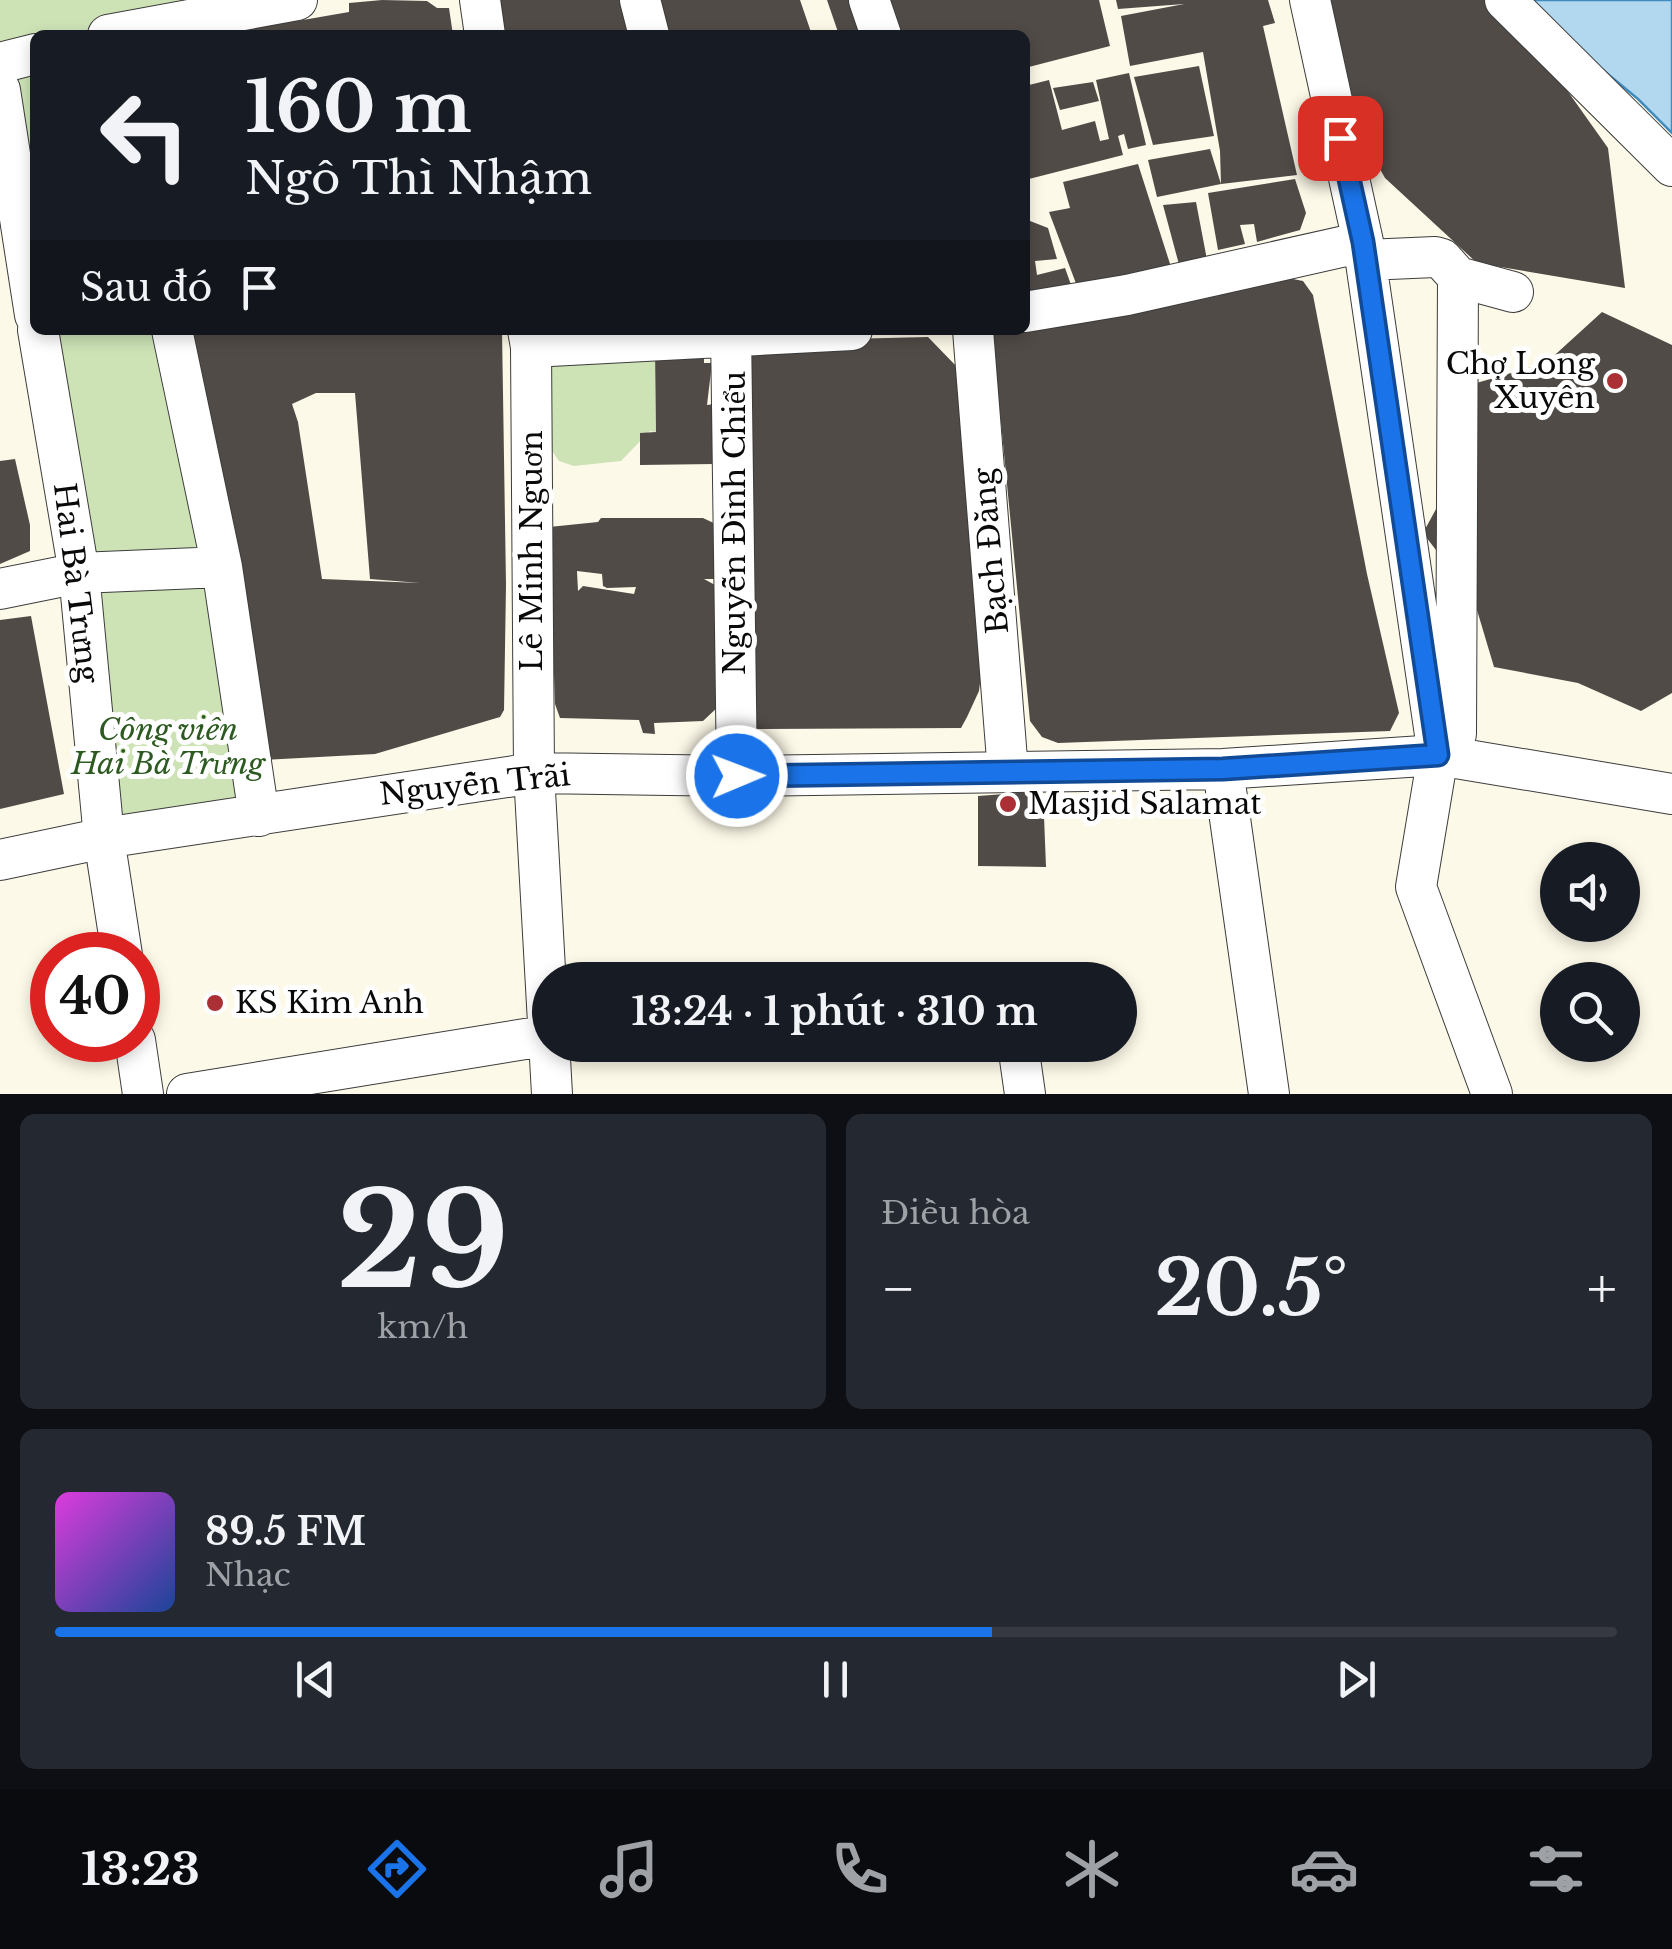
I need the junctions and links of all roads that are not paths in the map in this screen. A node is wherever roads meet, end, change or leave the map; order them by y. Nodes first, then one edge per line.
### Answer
1 (104, 0) edge
2 (297, 0) edge
3 (480, 0) edge
4 (640, 0) edge
5 (869, 0) edge
6 (1310, 0) edge
7 (1505, 0) edge
8 (108, 30) edge
9 (136, 30) edge
10 (483, 30) edge
11 (648, 30) edge
12 (880, 30) edge
13 (30, 55) edge
14 (0, 63) edge
15 (0, 90) edge
16 (1672, 166) edge
17 (1365, 251) junction
18 (1458, 277) junction
19 (30, 284) edge
20 (1513, 292) dead end
21 (1030, 311) edge
22 (30, 317) edge
23 (0, 323) edge
24 (39, 335) edge
25 (173, 335) edge
26 (681, 335) edge
27 (732, 335) edge
28 (973, 335) edge
29 (529, 338) edge
30 (222, 567) junction
31 (79, 573) junction
32 (0, 588) edge
33 (1437, 748) junction
34 (1223, 769) junction
35 (1008, 772) junction
36 (534, 773) junction
37 (737, 776) junction
38 (1672, 794) edge
39 (259, 816) junction
40 (104, 838) junction
41 (0, 860) edge
42 (118, 932) edge
43 (545, 962) edge
44 (532, 1038) edge
45 (138, 1062) edge
46 (550, 1062) edge
47 (1020, 1062) edge
48 (143, 1094) edge
49 (187, 1094) edge
50 (552, 1094) edge
51 (1024, 1094) edge
52 (1269, 1094) edge
53 (1492, 1094) edge

1 - 8 street
2 - 9 street
3 - 10 street
4 - 11 street
5 - 12 street
6 - 17 street
7 - 16 street
13 - 14 street
15 - 19 street
17 - 18 street
17 - 21 street
17 - 33 street
18 - 20 street
18 - 33 street
22 - 23 street
24 - 31 street, Hai Bà Trưng
25 - 30 street
26 - 29 street
27 - 37 street, Nguyễn Đình Chiểu
28 - 35 street, Bạch Đằng
29 - 36 street, Lê Minh Nguơn
30 - 31 street
30 - 39 street
31 - 32 street
31 - 40 street, Hai Bà Trưng
33 - 34 street, Nguyễn Trãi
33 - 38 street, Nguyễn Trãi
33 - 53 street
34 - 35 street, Nguyễn Trãi
34 - 52 street
35 - 37 street, Nguyễn Trãi
36 - 37 street, Nguyễn Trãi
36 - 39 street, Nguyễn Trãi
36 - 43 street, Lê Minh Nguơn
39 - 40 street, Nguyễn Trãi
40 - 41 street, Nguyễn Trãi
40 - 42 street, Hai Bà Trưng
44 - 49 street
45 - 48 street
46 - 50 street, Lê Minh Nguơn
47 - 51 street

